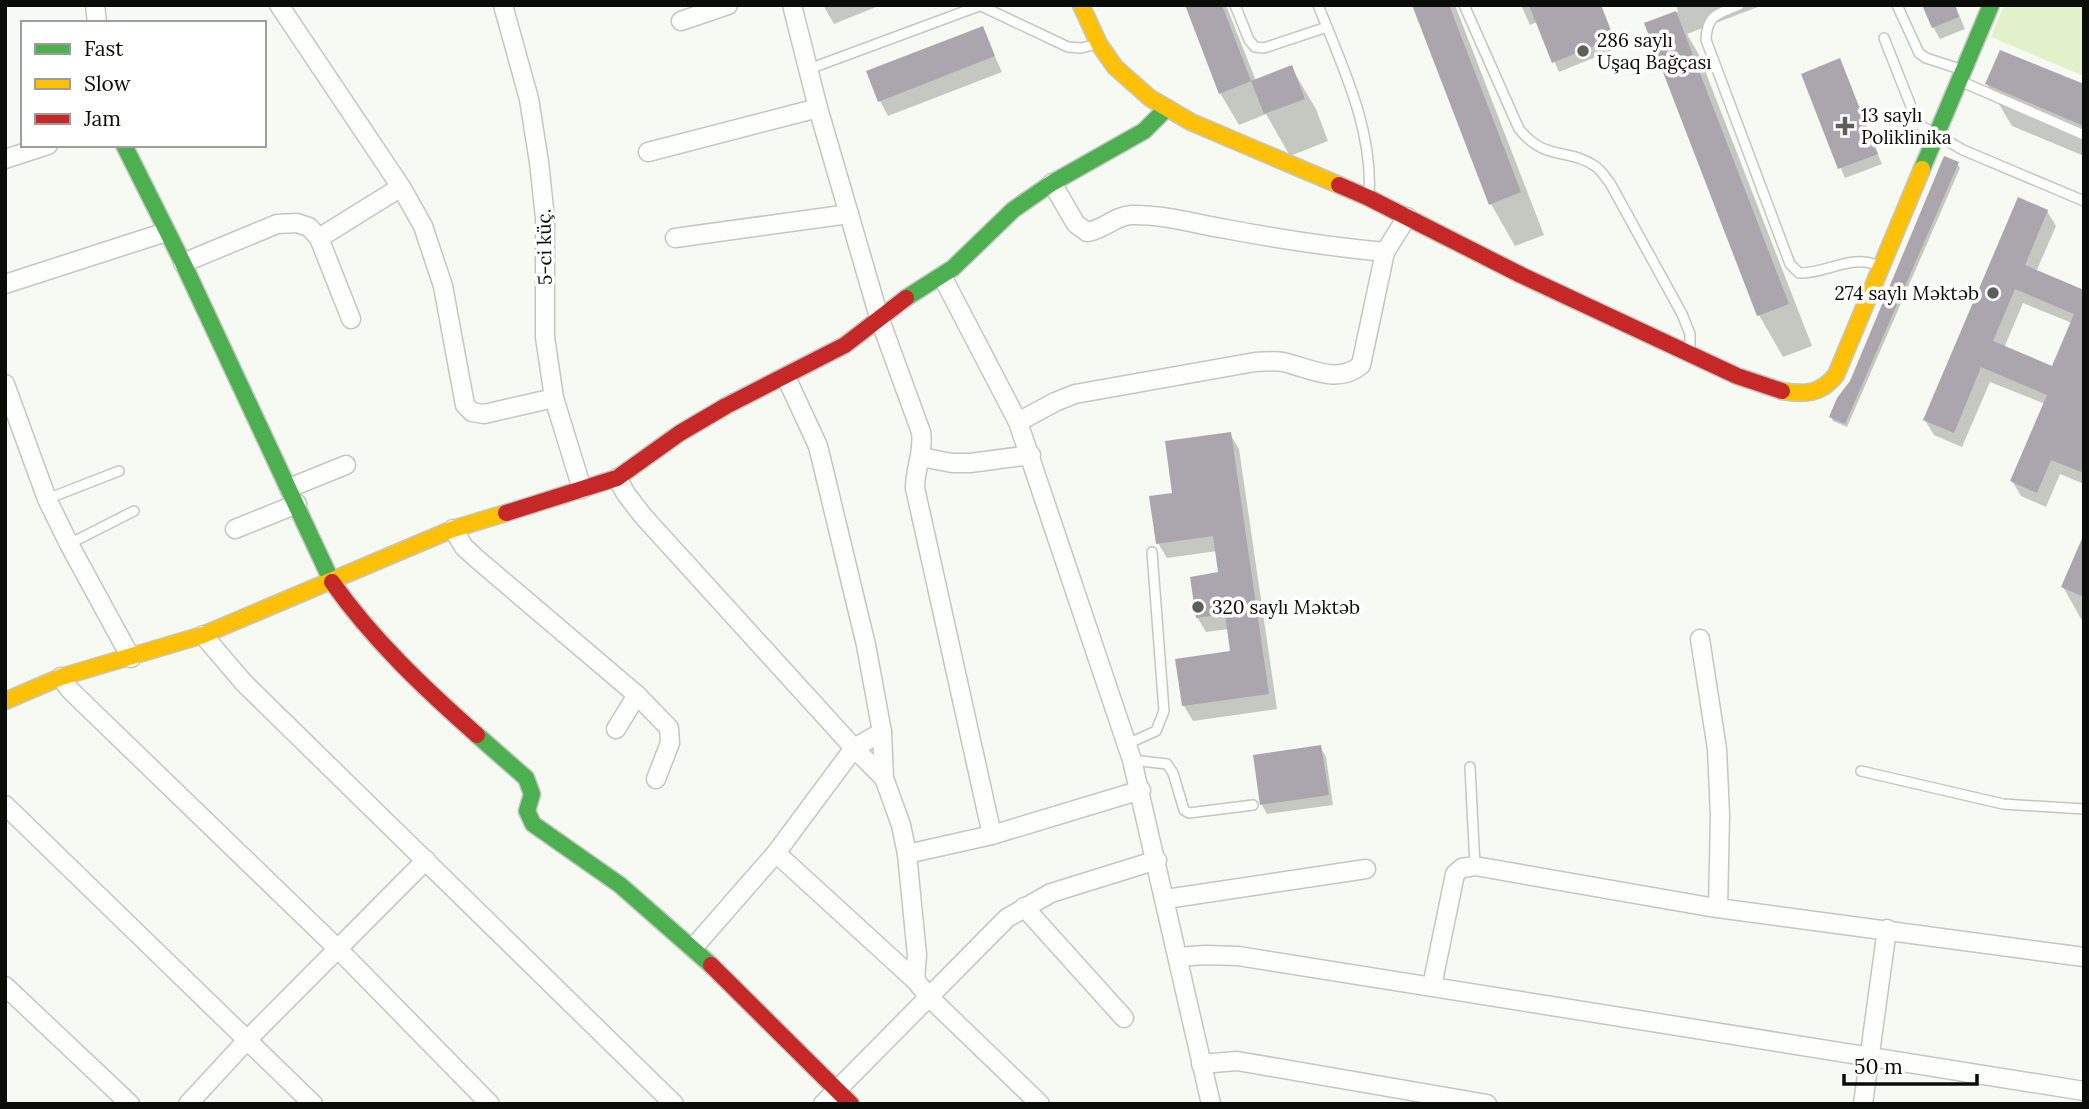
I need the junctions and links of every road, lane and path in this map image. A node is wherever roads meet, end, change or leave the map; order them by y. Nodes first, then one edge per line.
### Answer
1 (279, 5) edge
2 (503, 5) edge
3 (728, 5) edge
4 (792, 5) edge
5 (1081, 5) edge
6 (1235, 5) edge
7 (1318, 5) edge
8 (1464, 5) edge
9 (1740, 5) edge
10 (1897, 5) edge
11 (1991, 5) edge
12 (979, 6) edge
13 (681, 20) dead end
14 (1327, 27) junction
15 (1884, 38) dead end
16 (1098, 44) junction
17 (809, 69) junction
18 (1962, 76) junction
19 (818, 108) junction
20 (1167, 108) junction
21 (1918, 124) junction
22 (2084, 135) edge
23 (1937, 136) junction
24 (1875, 142) dead end
25 (42, 147) edge
26 (125, 147) edge
27 (648, 152) dead end
28 (5, 159) edge
29 (1052, 183) junction
30 (401, 187) junction
31 (1369, 198) junction
32 (2084, 201) edge
33 (849, 214) junction
34 (1406, 217) junction
35 (166, 232) junction
36 (319, 238) junction
37 (675, 238) dead end
38 (1385, 252) junction
39 (183, 263) junction
40 (1882, 267) junction
41 (942, 276) junction
42 (5, 284) edge
43 (878, 317) junction
44 (351, 319) dead end
45 (1690, 355) junction
46 (786, 377) junction
47 (5, 384) edge
48 (554, 398) junction
49 (1018, 422) junction
50 (1031, 455) junction
51 (921, 457) junction
52 (346, 465) dead end
53 (119, 471) dead end
54 (617, 478) junction
55 (582, 489) junction
56 (293, 496) junction
57 (47, 499) junction
58 (134, 512) dead end
59 (234, 529) dead end
60 (453, 529) junction
61 (68, 544) junction
62 (1152, 552) dead end
63 (331, 580) junction
64 (204, 635) junction
65 (1700, 639) dead end
66 (131, 658) junction
67 (61, 677) junction
68 (637, 695) junction
69 (5, 701) edge
70 (616, 729) dead end
71 (882, 732) junction
72 (855, 748) junction
73 (1129, 752) junction
74 (1470, 767) dead end
75 (1861, 771) dead end
76 (884, 778) junction
77 (656, 779) dead end
78 (1141, 790) junction
79 (1253, 805) dead end
80 (5, 806) edge
81 (2084, 809) edge
82 (992, 835) junction
83 (776, 853) junction
84 (907, 854) junction
85 (426, 860) junction
86 (1157, 860) junction
87 (1475, 866) junction
88 (1366, 869) dead end
89 (1166, 899) junction
90 (1024, 907) junction
91 (1718, 908) junction
92 (1887, 929) junction
93 (693, 948) junction
94 (339, 950) junction
95 (1178, 957) junction
96 (2084, 957) edge
97 (915, 980) junction
98 (5, 986) edge
99 (1432, 986) junction
100 (930, 998) junction
101 (1124, 1018) dead end
102 (248, 1039) junction
103 (1869, 1058) junction
104 (1201, 1064) junction
105 (837, 1090) junction
106 (2084, 1091) edge
107 (1410, 1098) edge
108 (130, 1104) edge
109 (188, 1104) edge
110 (313, 1104) edge
111 (491, 1104) edge
112 (674, 1104) edge
113 (824, 1104) edge
114 (851, 1104) edge
115 (1040, 1104) edge
116 (1211, 1104) edge
117 (1487, 1104) edge
118 (1863, 1104) edge

1 - 30 street
2 - 48 street, 5-ci küç.
3 - 13 street
4 - 17 street
5 - 16 street
6 - 14 lane
7 - 14 lane
8 - 45 lane
9 - 40 lane
10 - 18 lane
11 - 18 street
12 - 16 lane
12 - 17 lane
14 - 31 lane
15 - 21 lane
16 - 20 street
17 - 19 street
18 - 22 lane
18 - 23 street
19 - 27 street
19 - 33 street
20 - 29 street
20 - 31 street
21 - 23 lane
21 - 24 lane
23 - 32 lane
23 - 40 street
25 - 28 street
26 - 35 street
29 - 38 street
29 - 41 street
30 - 36 street
30 - 48 street
31 - 34 street
33 - 37 street
33 - 43 street
34 - 38 street
34 - 45 street
35 - 39 street
35 - 42 street
36 - 39 street
36 - 44 street
38 - 49 street
39 - 56 street
40 - 45 street
41 - 43 street
41 - 49 street
43 - 46 street
43 - 51 street
46 - 54 street
46 - 71 street
47 - 57 street
48 - 55 street, 5-ci küç.
49 - 50 street
50 - 51 street
50 - 73 street
51 - 82 street
52 - 56 street
53 - 57 lane
54 - 55 street
54 - 72 street
55 - 60 street
56 - 59 street
56 - 63 street
57 - 61 street
58 - 61 lane
60 - 63 street
60 - 68 street
61 - 66 street
62 - 73 lane
63 - 64 street
63 - 93 street
64 - 66 street
64 - 85 street
65 - 91 street
66 - 67 street
67 - 69 street
67 - 94 street
68 - 70 street
68 - 77 street
71 - 72 street
71 - 76 street
72 - 76 street
72 - 83 street
73 - 78 street
73 - 79 lane
74 - 87 lane
75 - 81 lane
76 - 84 street
78 - 82 street
78 - 86 street
80 - 102 street
82 - 84 street
83 - 93 street
83 - 97 street
84 - 97 street
85 - 94 street
85 - 112 street
86 - 89 street
86 - 90 street
87 - 91 street
87 - 99 street
88 - 89 street
89 - 95 street
90 - 100 street
90 - 101 street
91 - 92 street
92 - 96 street
92 - 103 street
93 - 105 street
94 - 102 street
94 - 111 street
95 - 99 street
95 - 104 street
97 - 100 street
98 - 108 street
99 - 103 street
100 - 105 street
100 - 115 street
102 - 109 street
102 - 110 street
103 - 106 street
103 - 118 street
104 - 107 street
104 - 116 street
105 - 113 street
105 - 114 street
107 - 117 street

